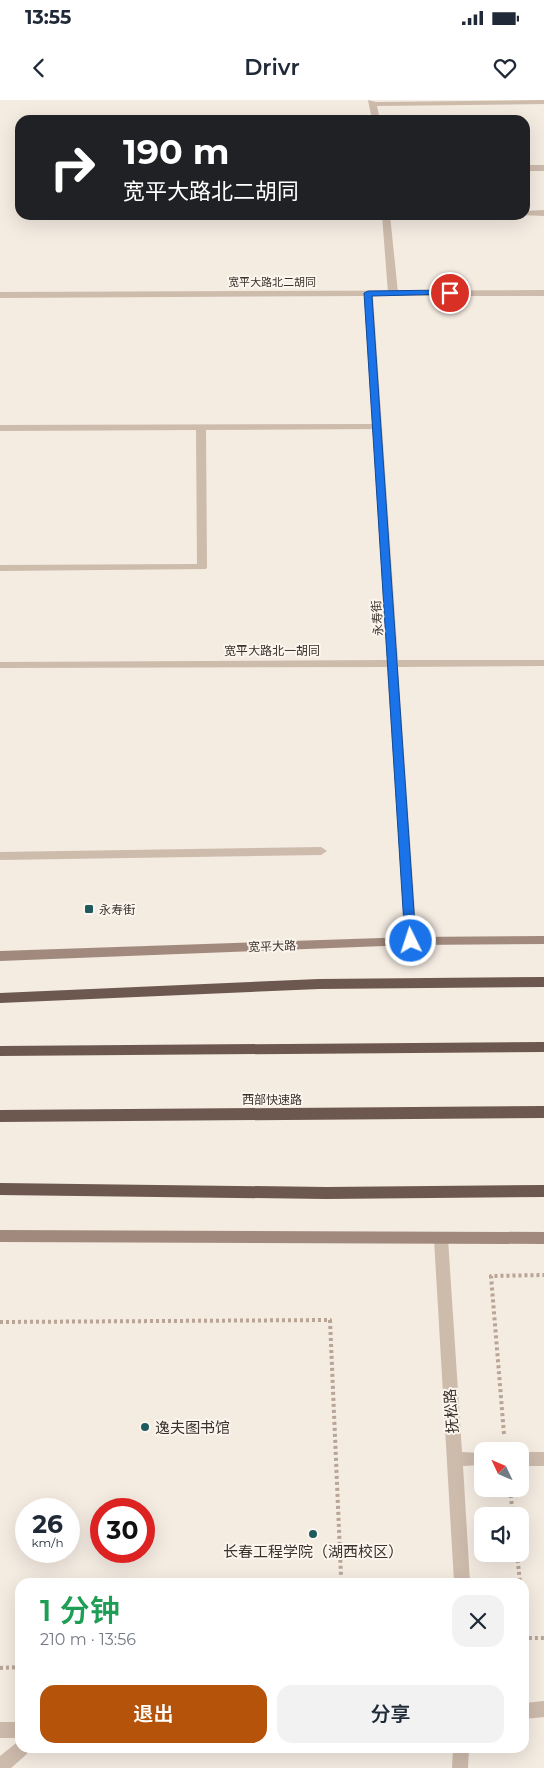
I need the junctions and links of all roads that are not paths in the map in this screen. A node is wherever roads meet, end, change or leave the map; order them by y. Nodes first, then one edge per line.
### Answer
1 (373, 102) edge
2 (544, 102) edge
3 (375, 115) edge
4 (530, 168) edge
5 (544, 168) edge
6 (530, 214) edge
7 (544, 214) edge
8 (386, 220) edge
9 (368, 293) junction
10 (393, 293) junction
11 (544, 293) edge
12 (0, 295) edge
13 (201, 427) junction
14 (377, 427) junction
15 (0, 428) edge
16 (0, 568) edge
17 (544, 662) edge
18 (394, 663) junction
19 (0, 664) edge
20 (321, 851) dead end
21 (0, 856) edge
22 (544, 940) edge
23 (411, 941) junction
24 (0, 956) edge
25 (544, 982) edge
26 (0, 998) edge
27 (544, 1048) edge
28 (0, 1051) edge
29 (544, 1112) edge
30 (0, 1116) edge
31 (0, 1189) edge
32 (544, 1191) edge
33 (0, 1236) edge
34 (544, 1238) edge
35 (440, 1239) junction
36 (454, 1459) junction
37 (474, 1459) edge
38 (529, 1459) edge
39 (544, 1459) edge
40 (462, 1578) edge
41 (544, 1710) edge
42 (529, 1711) edge
43 (0, 1730) edge
44 (15, 1730) edge
45 (15, 1753) edge
46 (461, 1753) edge
47 (0, 1767) edge
48 (460, 1768) edge

1 - 2 street
1 - 3 street
4 - 5 street
6 - 7 street
8 - 10 street
9 - 10 street, 宽平大路北二胡同
9 - 12 street, 宽平大路北二胡同
9 - 14 street, 永寿街
10 - 11 street, 宽平大路北二胡同
13 - 14 street
13 - 15 street
13 - 16 street
14 - 18 street, 永寿街
17 - 18 street, 宽平大路北一胡同
18 - 19 street, 宽平大路北一胡同
18 - 23 street, 永寿街
20 - 21 street
22 - 23 main road, 宽平大路
23 - 24 main road, 宽平大路
25 - 26 highway
27 - 28 highway
29 - 30 highway, 西部快速路
31 - 32 highway
33 - 35 main road
34 - 35 main road
35 - 36 street, 抚松路
36 - 37 street
36 - 40 street, 抚松路
38 - 39 street
41 - 42 street
43 - 44 street
45 - 47 street
46 - 48 street

